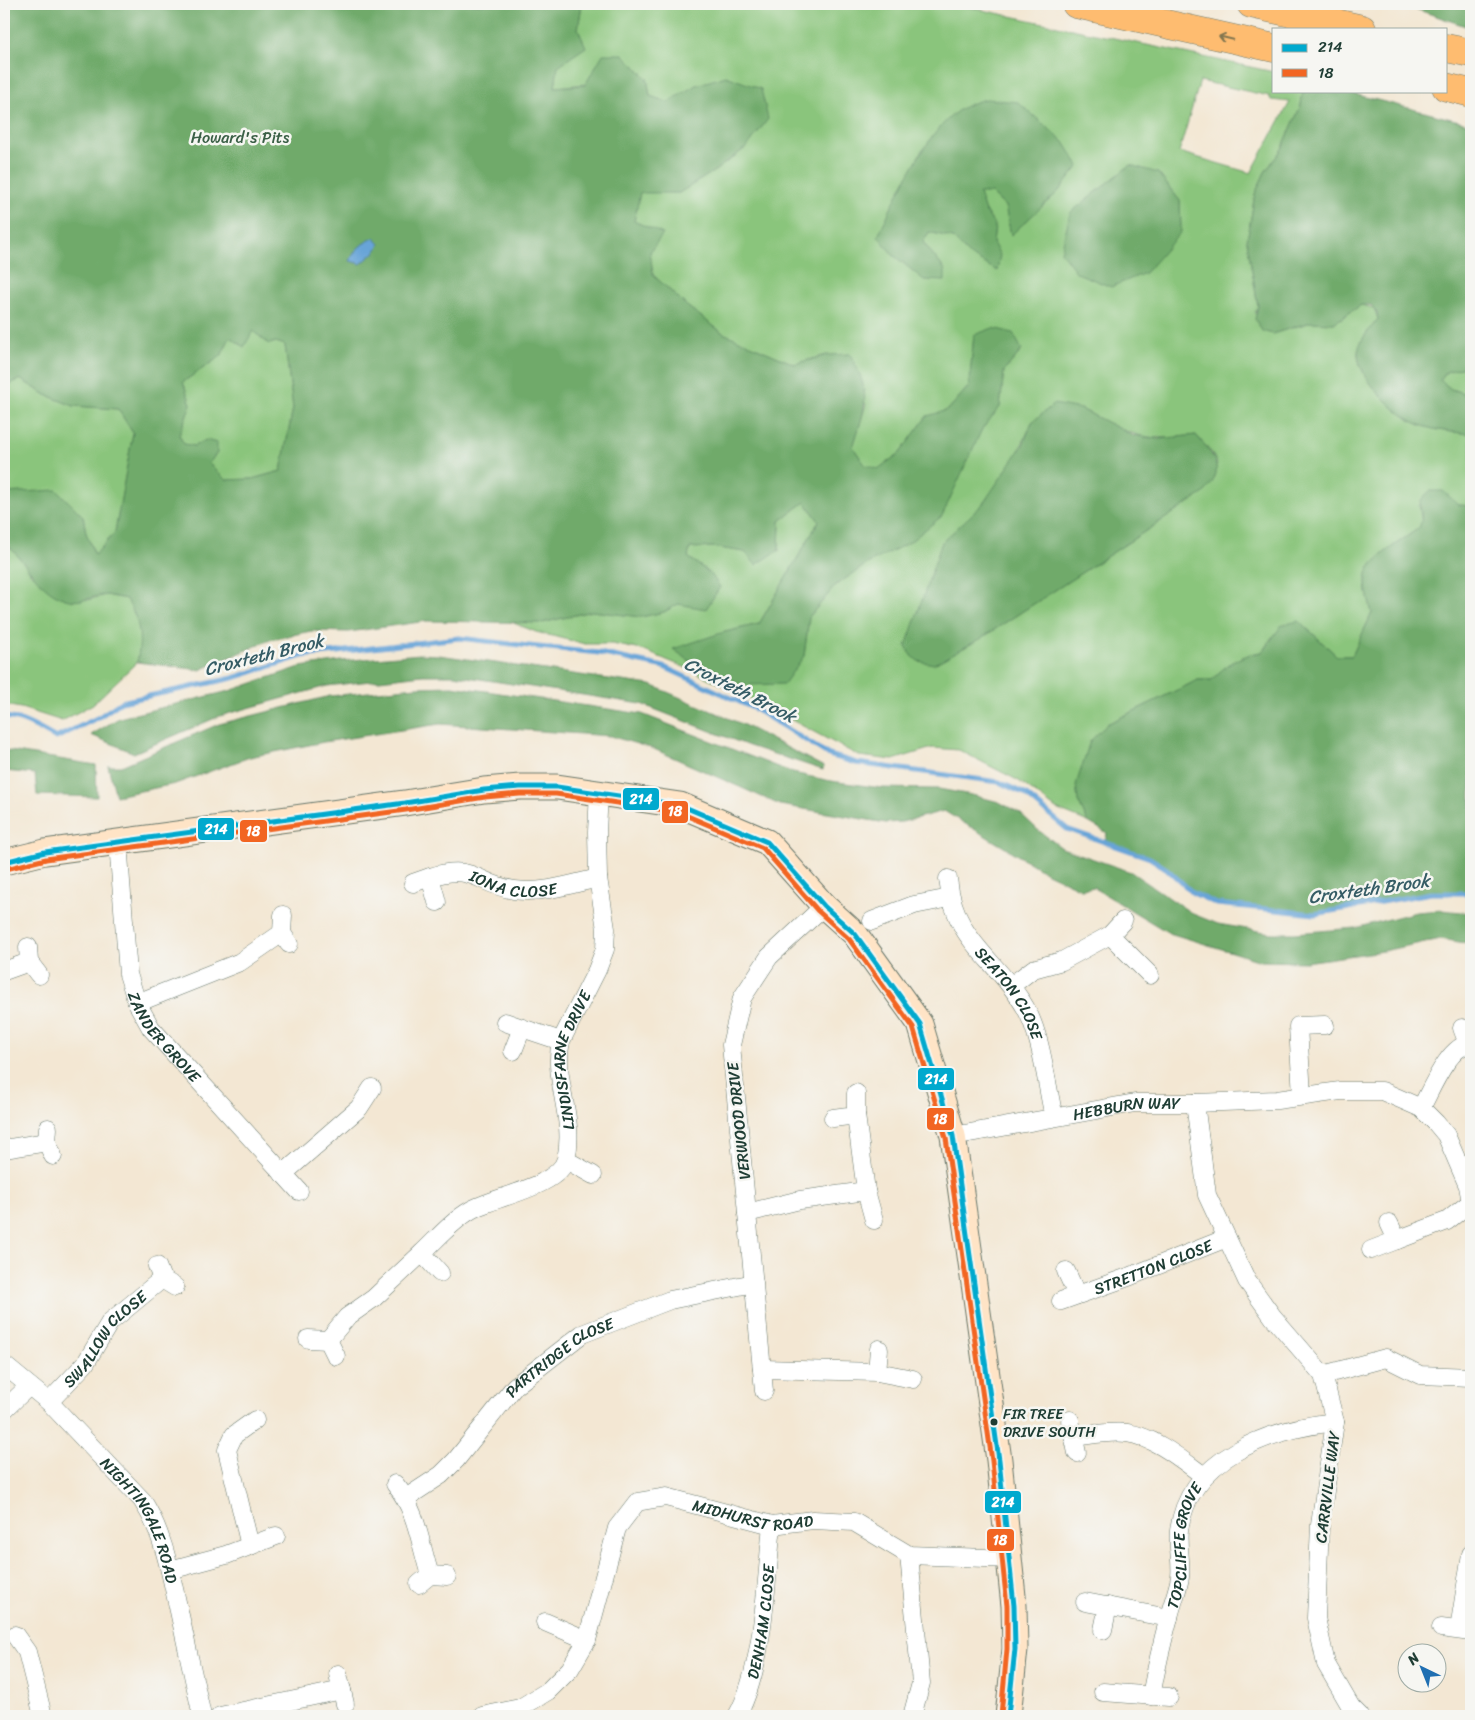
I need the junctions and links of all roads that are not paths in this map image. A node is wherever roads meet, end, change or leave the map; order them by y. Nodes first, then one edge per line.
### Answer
1 (1076, 4) edge
2 (1251, 4) edge
3 (1358, 28) edge
4 (1272, 48) edge
5 (1448, 48) edge
6 (1471, 53) edge
7 (1448, 87) edge
8 (1471, 93) edge
9 (599, 792) junction
10 (118, 842) junction
11 (4, 862) edge
12 (430, 877) junction
13 (598, 878) junction
14 (948, 879) dead end
15 (413, 882) dead end
16 (950, 898) junction
17 (437, 902) dead end
18 (824, 906) junction
19 (284, 915) dead end
20 (872, 921) dead end
21 (1123, 921) dead end
22 (1110, 935) junction
23 (32, 961) dead end
24 (4, 971) edge
25 (1150, 975) dead end
26 (1011, 986) junction
27 (137, 1003) junction
28 (505, 1022) dead end
29 (1325, 1025) dead end
30 (522, 1028) junction
31 (1467, 1038) edge
32 (561, 1041) junction
33 (513, 1051) dead end
34 (373, 1085) dead end
35 (856, 1093) dead end
36 (1302, 1096) junction
37 (1195, 1104) junction
38 (1421, 1108) junction
39 (856, 1115) junction
40 (1054, 1117) junction
41 (833, 1118) dead end
42 (953, 1136) junction
43 (49, 1142) dead end
44 (4, 1149) edge
45 (566, 1160) junction
46 (283, 1174) junction
47 (593, 1175) dead end
48 (299, 1191) dead end
49 (866, 1191) junction
50 (1471, 1202) edge
51 (747, 1212) junction
52 (874, 1220) dead end
53 (1389, 1223) dead end
54 (1227, 1238) junction
55 (1397, 1240) junction
56 (1371, 1250) dead end
57 (422, 1253) junction
58 (1066, 1270) dead end
59 (440, 1273) dead end
60 (165, 1277) dead end
61 (754, 1283) junction
62 (308, 1338) dead end
63 (328, 1340) junction
64 (879, 1349) dead end
65 (336, 1356) dead end
66 (4, 1365) edge
67 (762, 1369) junction
68 (877, 1372) junction
69 (1323, 1375) junction
70 (1471, 1377) edge
71 (913, 1379) dead end
72 (29, 1386) junction
73 (764, 1391) dead end
74 (49, 1402) junction
75 (4, 1410) edge
76 (256, 1419) dead end
77 (1335, 1422) junction
78 (1073, 1437) dead end
79 (1204, 1476) junction
80 (395, 1484) dead end
81 (406, 1498) junction
82 (772, 1525) junction
83 (276, 1536) dead end
84 (250, 1546) junction
85 (1471, 1554) edge
86 (909, 1555) junction
87 (1010, 1559) junction
88 (170, 1570) junction
89 (432, 1578) dead end
90 (1085, 1602) dead end
91 (1108, 1606) junction
92 (1169, 1618) junction
93 (545, 1622) dead end
94 (1441, 1628) dead end
95 (1103, 1630) dead end
96 (1465, 1630) edge
97 (13, 1632) edge
98 (586, 1640) junction
99 (341, 1689) dead end
100 (1103, 1692) dead end
101 (1151, 1696) junction
102 (1169, 1697) dead end
103 (43, 1716) edge
104 (202, 1716) edge
105 (220, 1716) edge
106 (482, 1716) edge
107 (737, 1716) edge
108 (912, 1716) edge
109 (1008, 1716) edge
110 (1360, 1716) edge

4 -> 1 highway
2 - 3 highway
5 - 6 highway
7 - 8 highway
9 - 10 street
9 - 13 street, LINDISFARNE DRIVE
9 - 18 street
10 - 11 street
10 - 27 street, ZANDER GROVE
12 - 13 street, IONA CLOSE
12 - 15 street, IONA CLOSE
12 - 17 street
13 - 32 street, LINDISFARNE DRIVE
14 - 16 street, SEATON CLOSE
16 - 20 street
16 - 26 street, SEATON CLOSE
18 - 42 street
18 - 51 street, VERWOOD DRIVE
19 - 27 street
21 - 22 street
22 - 25 street
22 - 26 street
23 - 24 street
26 - 40 street, SEATON CLOSE
27 - 46 street, ZANDER GROVE
28 - 30 street
29 - 36 street
30 - 32 street
30 - 33 street
31 - 38 street
32 - 45 street, LINDISFARNE DRIVE
34 - 46 street
35 - 39 street
36 - 37 street, HEBBURN WAY
36 - 38 street, HEBBURN WAY
37 - 40 street, HEBBURN WAY
37 - 54 street, CARRVILLE WAY
38 - 50 street, HEBBURN WAY
39 - 41 street
39 - 49 street
40 - 42 street, HEBBURN WAY
42 - 87 street
43 - 44 street
45 - 47 street
45 - 57 street
46 - 48 street, ZANDER GROVE
49 - 51 street
49 - 52 street
50 - 55 street, HEBBURN WAY
51 - 61 street, VERWOOD DRIVE
53 - 55 street
54 - 58 street, STRETTON CLOSE
54 - 69 street, CARRVILLE WAY
55 - 56 street, HEBBURN WAY
57 - 59 street
57 - 63 street
60 - 74 street, SWALLOW CLOSE
61 - 67 street, VERWOOD DRIVE
61 - 81 street, PARTRIDGE CLOSE
62 - 63 street
63 - 65 street
64 - 68 street
66 - 72 street, NIGHTINGALE ROAD
67 - 68 street
67 - 73 street, VERWOOD DRIVE
68 - 71 street
69 - 70 street
69 - 77 street, CARRVILLE WAY
72 - 74 street, NIGHTINGALE ROAD
72 - 75 street
74 - 88 street, NIGHTINGALE ROAD
76 - 84 street
77 - 79 street, TOPCLIFFE GROVE
77 - 110 street, CARRVILLE WAY
78 - 79 street, TOPCLIFFE GROVE
79 - 92 street, TOPCLIFFE GROVE
80 - 81 street
81 - 89 street
82 - 86 street, MIDHURST ROAD
82 - 98 street, MIDHURST ROAD
82 - 107 street, DENHAM CLOSE
83 - 84 street
84 - 88 street
85 - 96 street
86 - 87 street, MIDHURST ROAD
86 - 108 street
87 - 109 street
88 - 104 street, NIGHTINGALE ROAD
90 - 91 street, TOPCLIFFE GROVE
91 - 92 street, TOPCLIFFE GROVE
91 - 95 street
92 - 101 street, TOPCLIFFE GROVE
93 - 98 street
94 - 96 street
97 - 103 street
98 - 106 street, MIDHURST ROAD
99 - 105 street
100 - 101 street
101 - 102 street

